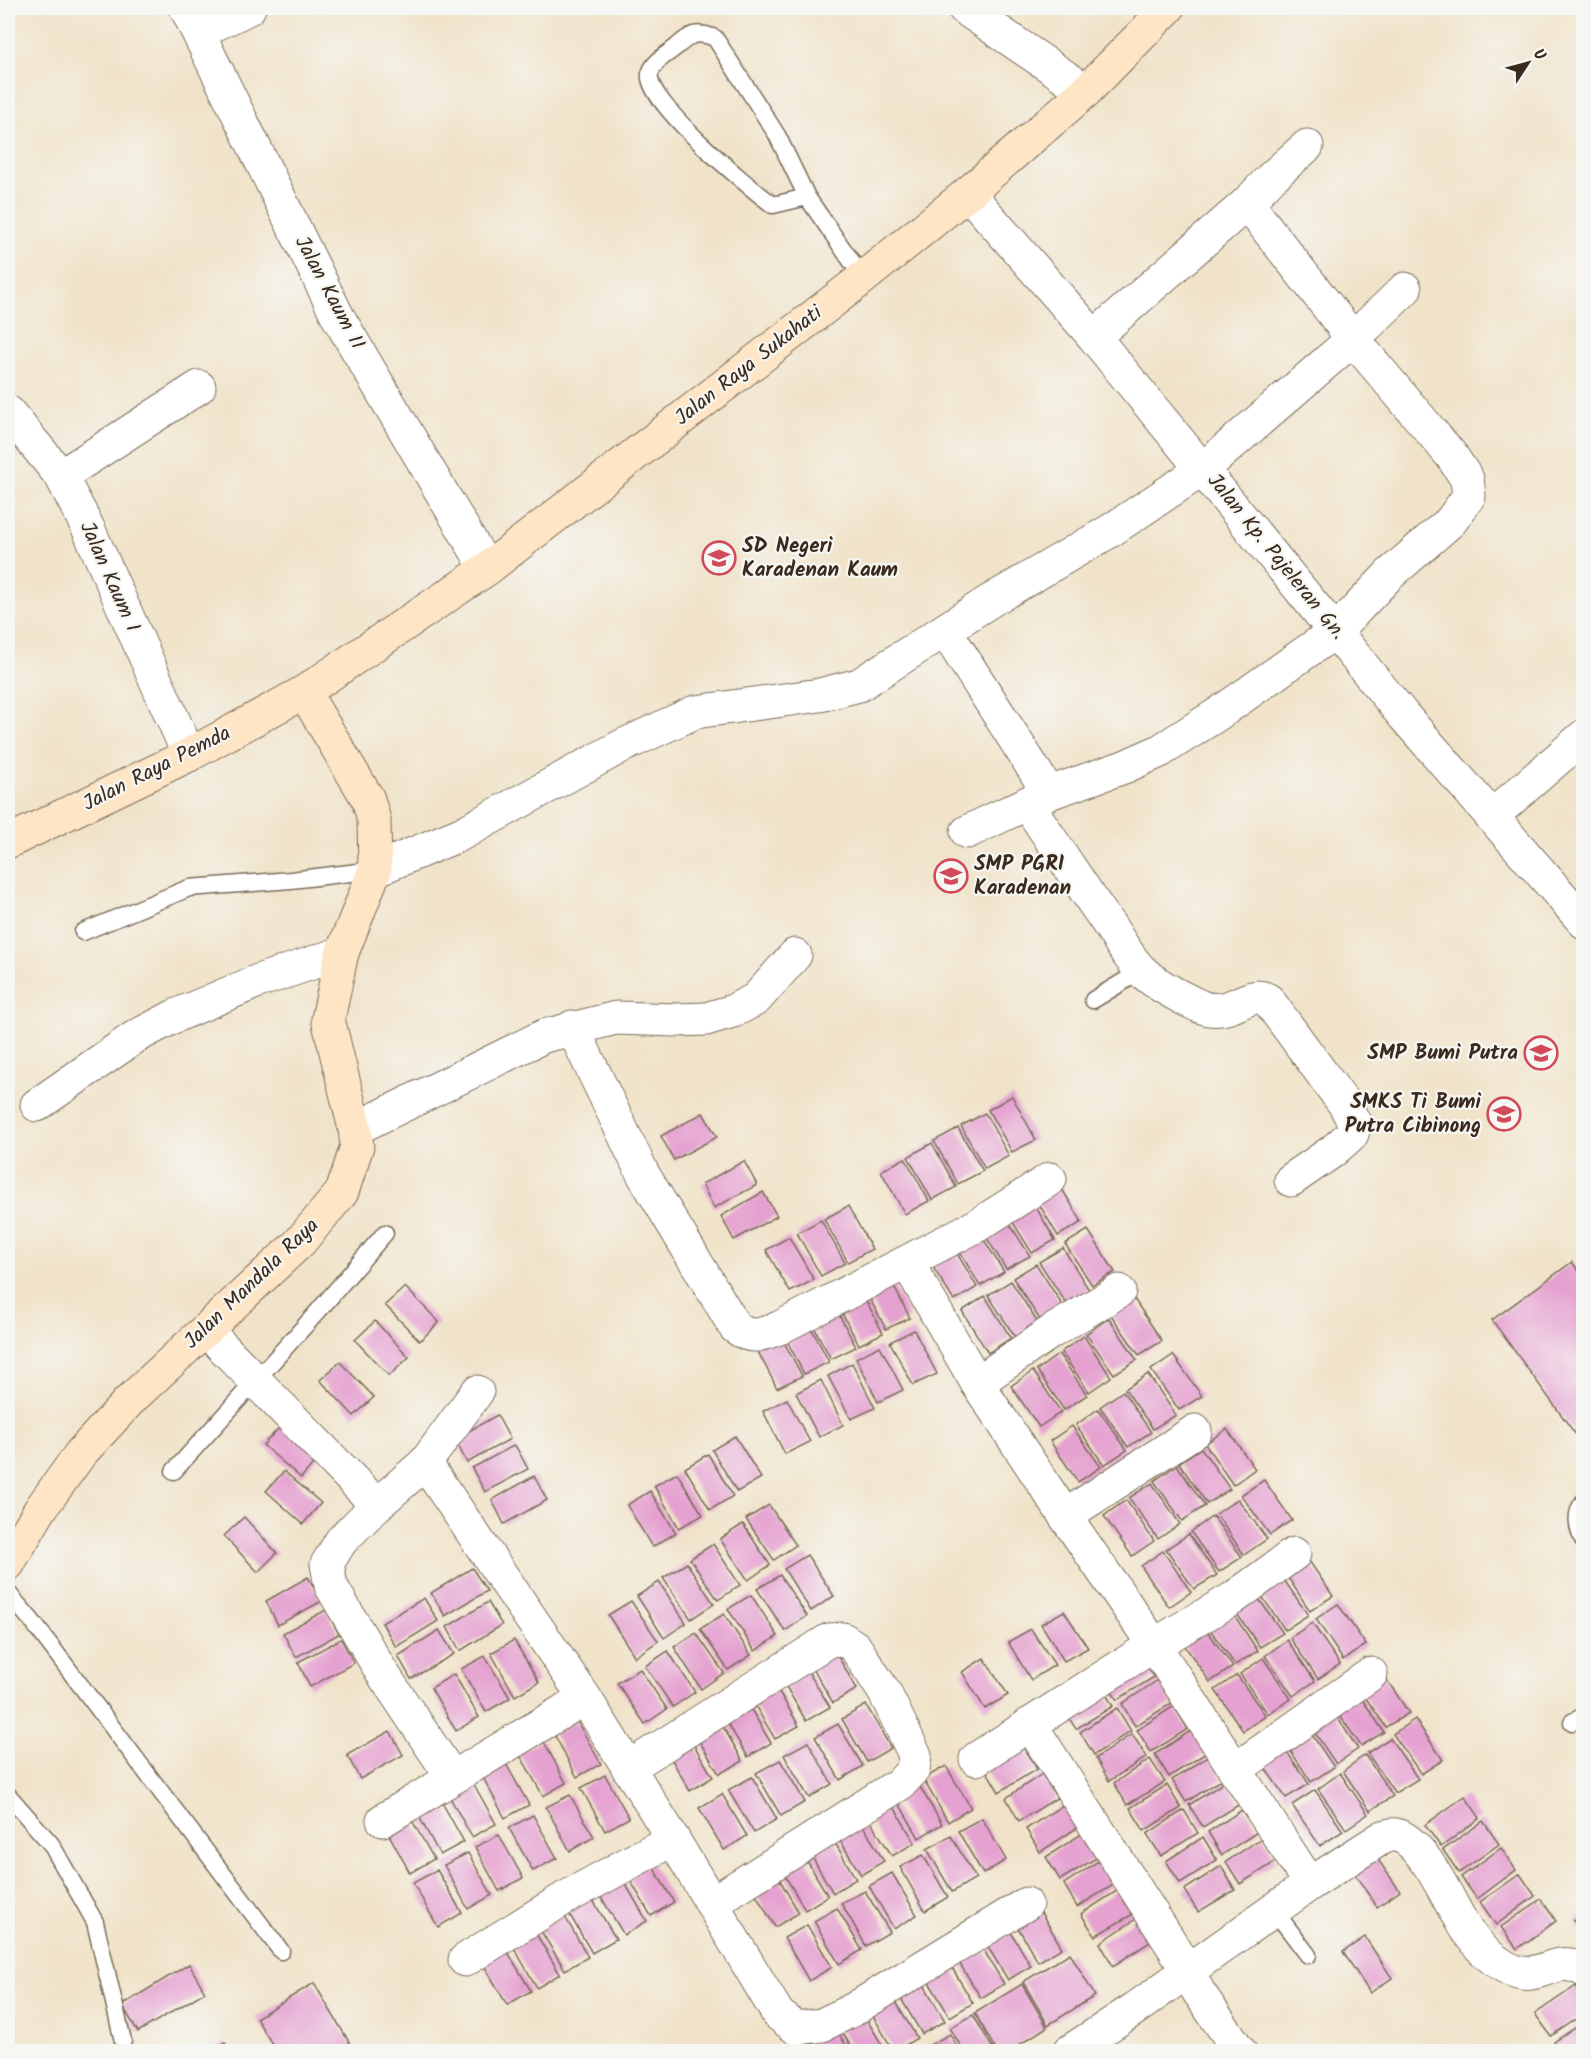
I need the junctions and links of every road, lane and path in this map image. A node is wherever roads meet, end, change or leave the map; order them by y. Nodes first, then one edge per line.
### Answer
1 (249, 8) edge
2 (964, 8) edge
3 (1168, 8) edge
4 (192, 20) edge
5 (1086, 91) junction
6 (1307, 146) dead end
7 (968, 193) junction
8 (807, 197) junction
9 (1246, 203) junction
10 (863, 278) junction
11 (1405, 289) dead end
12 (1095, 338) junction
13 (1353, 339) junction
14 (199, 387) dead end
15 (8, 412) edge
16 (1203, 469) junction
17 (61, 476) junction
18 (487, 569) junction
19 (945, 630) junction
20 (1336, 630) junction
21 (304, 692) junction
22 (1584, 736) edge
23 (189, 755) junction
24 (1038, 798) junction
25 (1491, 816) junction
26 (967, 832) dead end
27 (8, 842) edge
28 (375, 870) junction
29 (1584, 922) edge
30 (83, 932) dead end
31 (342, 953) junction
32 (795, 955) dead end
33 (1141, 971) junction
34 (1093, 1000) dead end
35 (572, 1027) junction
36 (37, 1105) dead end
37 (355, 1129) junction
38 (1050, 1179) dead end
39 (1291, 1180) dead end
40 (385, 1233) dead end
41 (907, 1262) junction
42 (1119, 1291) dead end
43 (206, 1330) junction
44 (254, 1381) junction
45 (977, 1383) junction
46 (477, 1392) dead end
47 (1195, 1431) dead end
48 (425, 1463) junction
49 (174, 1471) dead end
50 (1584, 1500) edge
51 (377, 1505) junction
52 (1065, 1516) junction
53 (1584, 1542) edge
54 (1294, 1554) dead end
55 (8, 1564) edge
56 (8, 1593) edge
57 (1154, 1645) junction
58 (1371, 1674) dead end
59 (585, 1698) junction
60 (1030, 1724) junction
61 (976, 1760) dead end
62 (628, 1768) junction
63 (1235, 1770) junction
64 (452, 1777) junction
65 (8, 1795) edge
66 (383, 1820) dead end
67 (673, 1839) junction
68 (1310, 1884) junction
69 (712, 1903) junction
70 (1026, 1904) dead end
71 (1274, 1910) junction
72 (281, 1951) dead end
73 (1308, 1955) dead end
74 (465, 1960) dead end
75 (1188, 1970) junction
76 (1584, 1970) edge
77 (123, 2041) dead end
78 (1069, 2052) edge
79 (1240, 2052) edge

1 - 4 street
2 - 5 street
3 - 5 main road, Jalan Raya Sukahati
4 - 18 street, Jalan Kaum II
5 - 7 main road, Jalan Raya Sukahati
6 - 9 street
7 - 10 main road, Jalan Raya Sukahati
7 - 12 street, Jalan Kp. Pajeleran Gn.
8 - 8 lane
8 - 10 lane
9 - 12 street
9 - 13 street
10 - 18 main road, Jalan Raya Sukahati
11 - 13 street
12 - 16 street, Jalan Kp. Pajeleran Gn.
13 - 16 street
13 - 20 street
14 - 17 street
15 - 17 street, Jalan Kaum I
16 - 19 street
16 - 20 street, Jalan Kp. Pajeleran Gn.
17 - 23 street, Jalan Kaum I
18 - 21 main road, Jalan Raya Sukahati
19 - 24 street
19 - 28 street
20 - 24 street
20 - 25 street, Jalan Kp. Pajeleran Gn.
21 - 23 main road, Jalan Raya Pemda
21 - 28 main road, Jalan Mandala Raya
22 - 25 street
23 - 27 main road, Jalan Raya Pemda
24 - 26 street
24 - 33 street
25 - 29 street, Jalan Kp. Pajeleran Gn.
28 - 30 lane
28 - 31 main road, Jalan Mandala Raya
31 - 36 street
31 - 37 main road, Jalan Mandala Raya
32 - 35 street
33 - 34 lane
33 - 39 street
35 - 37 street
35 - 41 street
37 - 43 main road, Jalan Mandala Raya
38 - 41 street
40 - 44 lane
41 - 45 street
42 - 45 street
43 - 44 street
43 - 55 main road, Jalan Mandala Raya
44 - 49 lane
44 - 51 street
45 - 52 street
46 - 48 street
47 - 52 street
48 - 51 street
48 - 59 street
50 - 53 lane
51 - 64 street
52 - 57 street
54 - 57 street
56 - 72 lane
57 - 60 street
57 - 63 street
58 - 63 street
59 - 62 street
59 - 64 street
60 - 61 street
60 - 75 street
62 - 67 street
62 - 69 street
63 - 68 street
64 - 66 street
65 - 77 lane
67 - 69 street
67 - 74 street
68 - 71 street
68 - 76 street
69 - 70 street
71 - 73 lane
71 - 75 street
75 - 78 street
75 - 79 street

